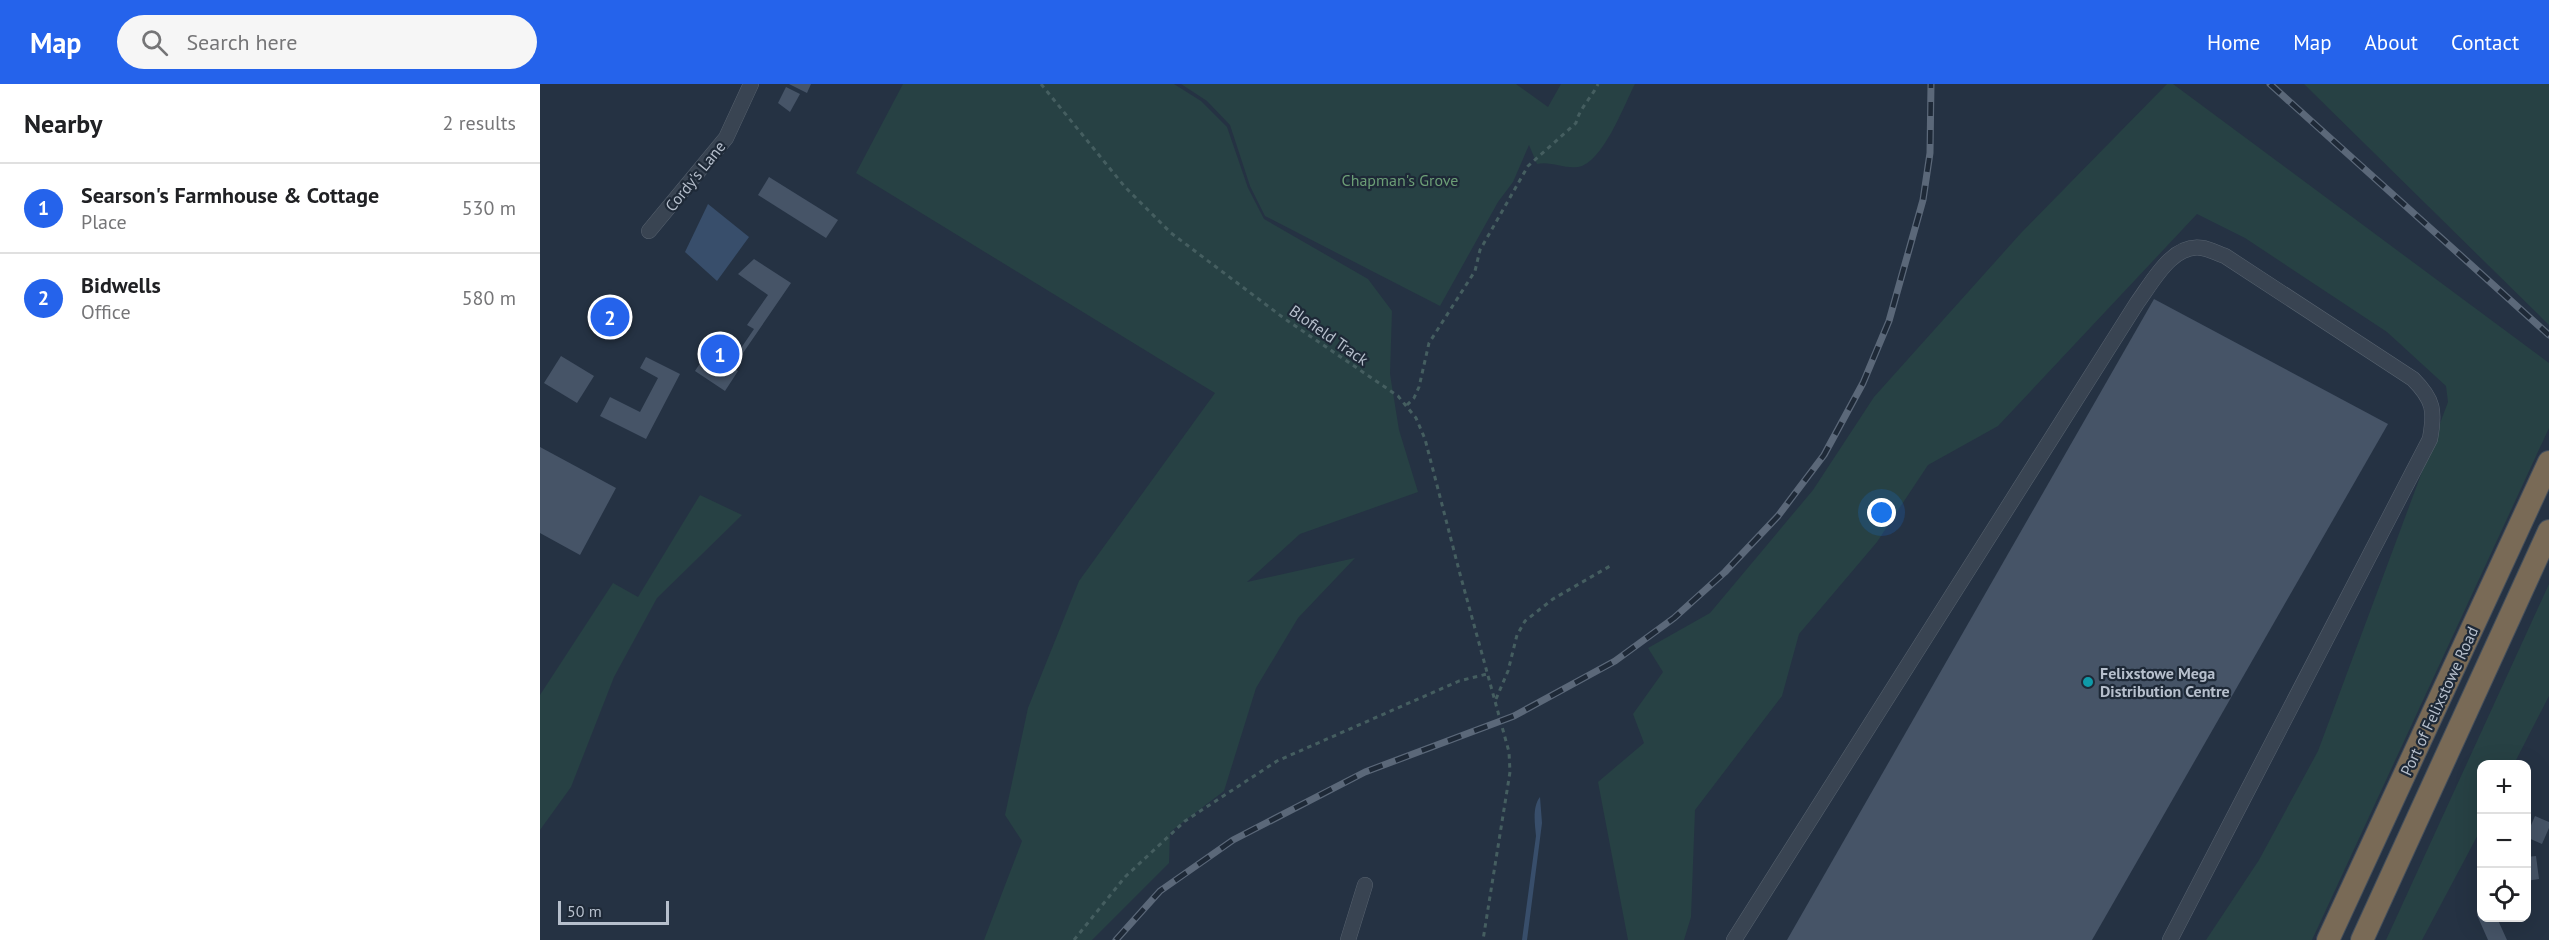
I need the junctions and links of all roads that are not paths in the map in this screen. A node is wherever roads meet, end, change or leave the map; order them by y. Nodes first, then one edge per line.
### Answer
1 (751, 84) edge
2 (649, 231) dead end
3 (2549, 462) edge
4 (2549, 531) edge
5 (1365, 885) dead end
6 (1348, 940) edge
7 (1734, 940) edge
8 (2170, 940) edge
9 (2328, 940) edge
10 (2362, 940) edge

1 - 2 street, Cordy's Lane
3 - 9 highway, Port of Felixstowe Road
4 - 10 highway, Port of Felixstowe Road
5 - 6 street
7 - 8 street

